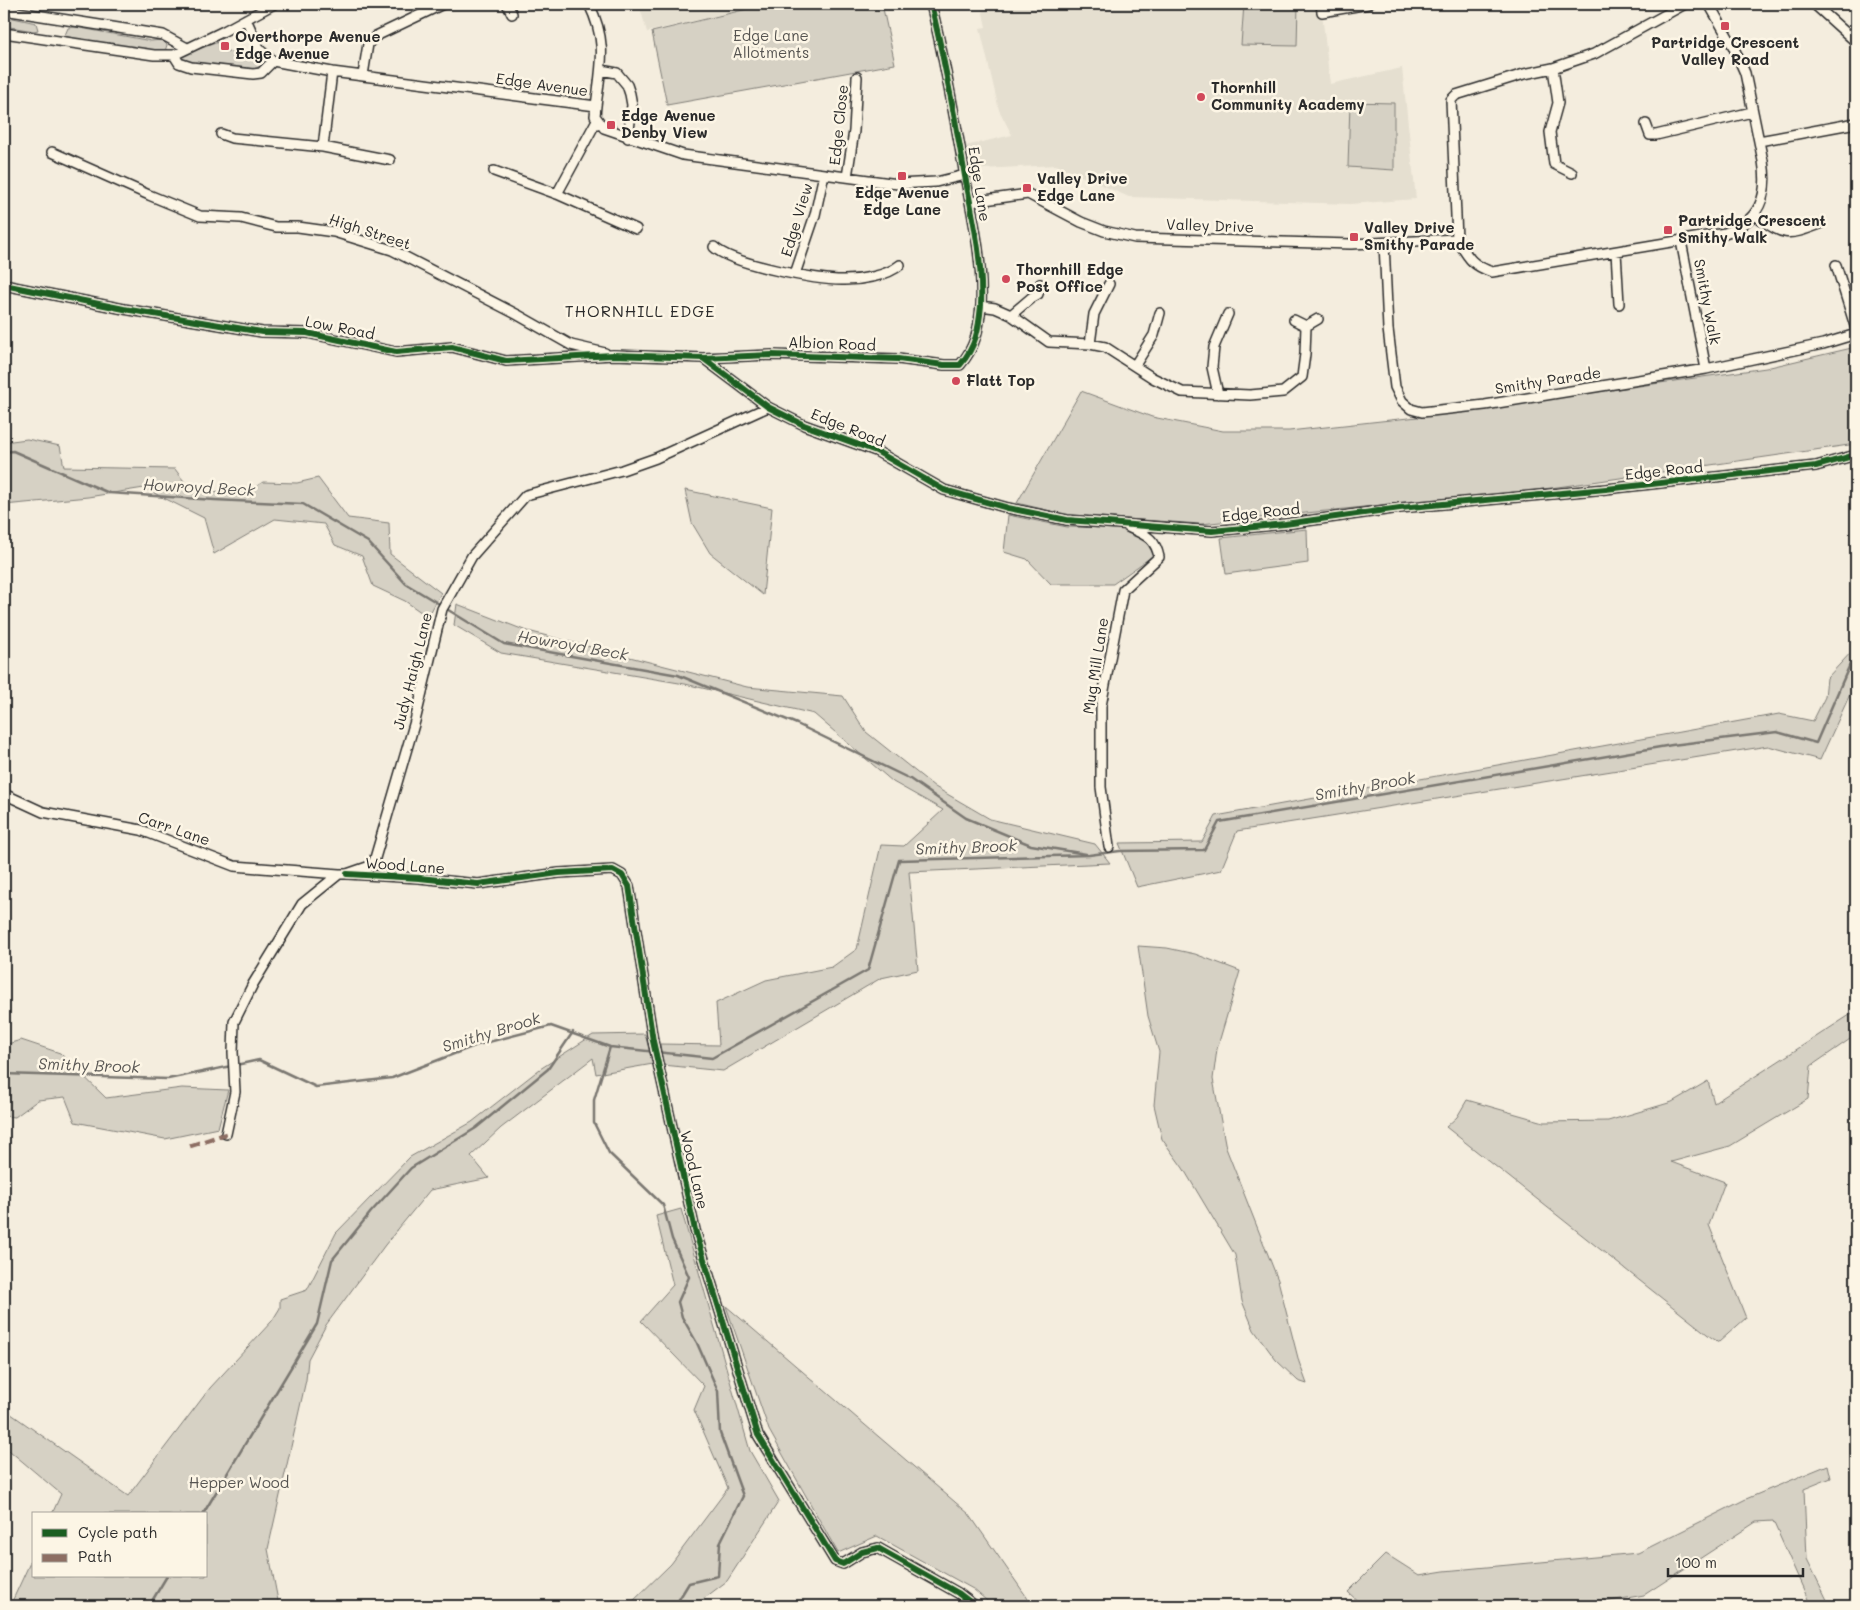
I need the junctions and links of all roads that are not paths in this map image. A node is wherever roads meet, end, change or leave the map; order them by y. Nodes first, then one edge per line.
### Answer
1 (274, 4) edge
2 (443, 4) edge
3 (507, 4) edge
4 (589, 4) edge
5 (931, 4) edge
6 (1368, 4) edge
7 (1685, 4) edge
8 (1709, 4) edge
9 (1814, 4) edge
10 (1321, 8) edge
11 (4, 10) edge
12 (512, 14) dead end
13 (246, 19) junction
14 (1856, 28) edge
15 (4, 32) edge
16 (1853, 39) edge
17 (187, 48) junction
18 (174, 55) junction
19 (273, 61) junction
20 (1553, 68) junction
21 (601, 70) junction
22 (332, 72) junction
23 (363, 75) junction
24 (857, 77) dead end
25 (596, 106) junction
26 (1752, 112) junction
27 (597, 120) junction
28 (1856, 123) edge
29 (1646, 124) dead end
30 (221, 134) dead end
31 (628, 138) junction
32 (1759, 141) junction
33 (323, 147) junction
34 (52, 152) dead end
35 (390, 160) dead end
36 (494, 171) dead end
37 (1572, 173) dead end
38 (824, 174) junction
39 (965, 175) junction
40 (847, 177) junction
41 (557, 194) junction
42 (971, 202) junction
43 (1755, 214) junction
44 (1820, 224) dead end
45 (636, 229) dead end
46 (1457, 239) junction
47 (1681, 241) junction
48 (1384, 244) junction
49 (714, 247) dead end
50 (1616, 252) junction
51 (900, 265) dead end
52 (1836, 265) dead end
53 (795, 274) junction
54 (1040, 284) dead end
55 (1109, 284) dead end
56 (4, 285) edge
57 (1619, 304) dead end
58 (980, 306) junction
59 (1160, 313) dead end
60 (1228, 314) dead end
61 (1011, 315) junction
62 (1318, 319) dead end
63 (1294, 320) dead end
64 (1306, 326) junction
65 (1856, 329) edge
66 (1856, 334) edge
67 (1090, 344) junction
68 (612, 355) junction
69 (704, 358) junction
70 (960, 365) joint
71 (1134, 365) junction
72 (1706, 369) junction
73 (1218, 394) junction
74 (768, 407) junction
75 (1856, 455) edge
76 (1123, 524) junction
77 (4, 794) edge
78 (1109, 847) dead end
79 (374, 865) junction
80 (343, 874) junction
81 (377, 876) junction
82 (226, 1134) dead end
83 (974, 1606) edge

1 - 13 street
2 - 23 street
3 - 12 street
4 - 21 street
5 - 39 street, Edge Lane
6 - 10 street
7 - 20 street
8 - 26 street
9 - 16 street
11 - 17 street
13 - 17 street
13 - 19 street
14 - 16 street
15 - 18 street
17 - 18 street
18 - 19 street
19 - 22 street, Edge Avenue
20 - 37 street
20 - 46 street
21 - 25 street
21 - 31 street
22 - 23 street, Edge Avenue
22 - 33 street
23 - 25 street, Edge Avenue
24 - 40 street, Edge Close
25 - 27 street, Edge Avenue
26 - 29 street
26 - 32 street
27 - 31 street, Edge Avenue
27 - 41 street
28 - 32 street
30 - 33 street
31 - 38 street, Edge Avenue
32 - 43 street
33 - 35 street
34 - 68 street, High Street
36 - 41 street
38 - 40 street, Edge Avenue
38 - 53 street, Edge View
39 - 40 street, Edge Avenue
39 - 42 street, Edge Lane
41 - 45 street
42 - 48 street, Valley Drive
42 - 58 street, Edge Lane
43 - 44 street
43 - 47 street
46 - 48 street, Valley Drive
46 - 50 street
47 - 50 street
47 - 72 street, Smithy Walk
48 - 72 street, Smithy Parade
49 - 53 street, Edge View
50 - 57 street
51 - 53 street, Edge View
52 - 65 street
54 - 61 street
55 - 67 street
56 - 68 street, Low Road
58 - 61 street
58 - 70 street, Edge Lane
59 - 71 street
60 - 73 street
61 - 67 street
62 - 64 street
63 - 64 street
64 - 73 street
66 - 72 street, Smithy Parade
67 - 71 street
68 - 69 street, Albion Road
69 - 70 street, Albion Road
69 - 74 street, Edge Road
71 - 73 street
74 - 76 street, Edge Road
74 - 79 street, Judy Haigh Lane
75 - 76 street, Edge Road
76 - 78 street, Mug Mill Lane
77 - 80 street, Carr Lane
79 - 80 street
79 - 81 street
80 - 81 street, Wood Lane
80 - 82 street
81 - 83 street, Wood Lane

